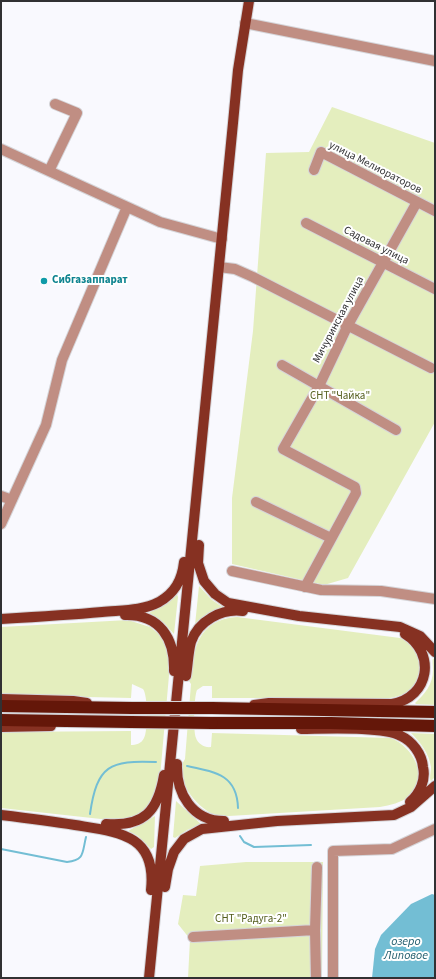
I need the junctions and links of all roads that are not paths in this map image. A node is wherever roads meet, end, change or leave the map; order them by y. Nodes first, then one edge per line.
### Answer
1 (249, 1) edge
2 (245, 23) junction
3 (435, 61) edge
4 (55, 104) dead end
5 (1, 149) edge
6 (314, 170) dead end
7 (49, 171) junction
8 (417, 202) junction
9 (128, 207) junction
10 (435, 211) edge
11 (306, 223) dead end
12 (222, 239) junction
13 (383, 264) junction
14 (219, 267) junction
15 (435, 289) edge
16 (348, 325) junction
17 (212, 338) junction
18 (282, 365) dead end
19 (431, 368) dead end
20 (319, 386) junction
21 (396, 430) dead end
22 (1, 496) edge
23 (12, 500) junction
24 (256, 502) dead end
25 (1, 524) edge
26 (331, 538) junction
27 (232, 571) dead end
28 (305, 587) junction
29 (435, 599) edge
30 (71, 615) junction
31 (299, 616) junction
32 (4, 619) edge
33 (336, 621) junction
34 (435, 652) edge
35 (177, 698) junction
36 (1, 699) edge
37 (1, 706) edge
38 (111, 707) junction
39 (232, 708) junction
40 (435, 712) edge
41 (1, 720) edge
42 (111, 721) junction
43 (231, 723) junction
44 (435, 726) edge
45 (1, 727) edge
46 (174, 736) junction
47 (435, 786) edge
48 (4, 815) edge
49 (322, 818) junction
50 (277, 821) junction
51 (63, 823) junction
52 (435, 829) edge
53 (317, 867) dead end
54 (315, 930) junction
55 (194, 937) dead end
56 (143, 978) edge
57 (150, 978) edge
58 (156, 978) edge
59 (316, 978) edge
60 (333, 978) edge

1 - 2 main road
2 - 3 street
2 - 12 main road
4 - 7 street
5 - 7 street
6 - 8 street, улица Мелиораторов
7 - 9 street
8 - 10 street, улица Мелиораторов
8 - 13 street, Мичуринская улица
9 - 12 street
9 - 23 street
11 - 13 street, Садовая улица
12 - 14 main road
13 - 15 street, Садовая улица
13 - 16 street, Мичуринская улица
14 - 16 street
14 - 17 main road
16 - 19 street
16 - 20 street, Мичуринская улица
17 - 30 main road
17 - 31 main road
17 - 35 main road
18 - 20 street
20 - 21 street
20 - 26 street, Мичуринская улица
22 - 23 street
23 - 25 street
24 - 26 street
26 - 28 street
27 - 28 street
28 - 29 street
30 - 32 main road
30 - 35 main road
31 - 33 main road
31 - 35 main road
33 - 34 main road
33 - 39 main road
35 - 46 main road
36 - 38 main road
37 - 38 highway
38 - 39 highway, bridge
39 - 40 highway
41 - 42 highway
42 - 43 highway, bridge
42 - 45 main road
43 - 44 highway
43 - 49 main road
46 - 50 main road
46 - 51 main road
46 - 57 main road
47 - 49 main road
48 - 51 main road
49 - 50 main road
50 - 58 main road
51 - 56 main road
52 - 60 street
53 - 54 street
54 - 55 street
54 - 59 street

